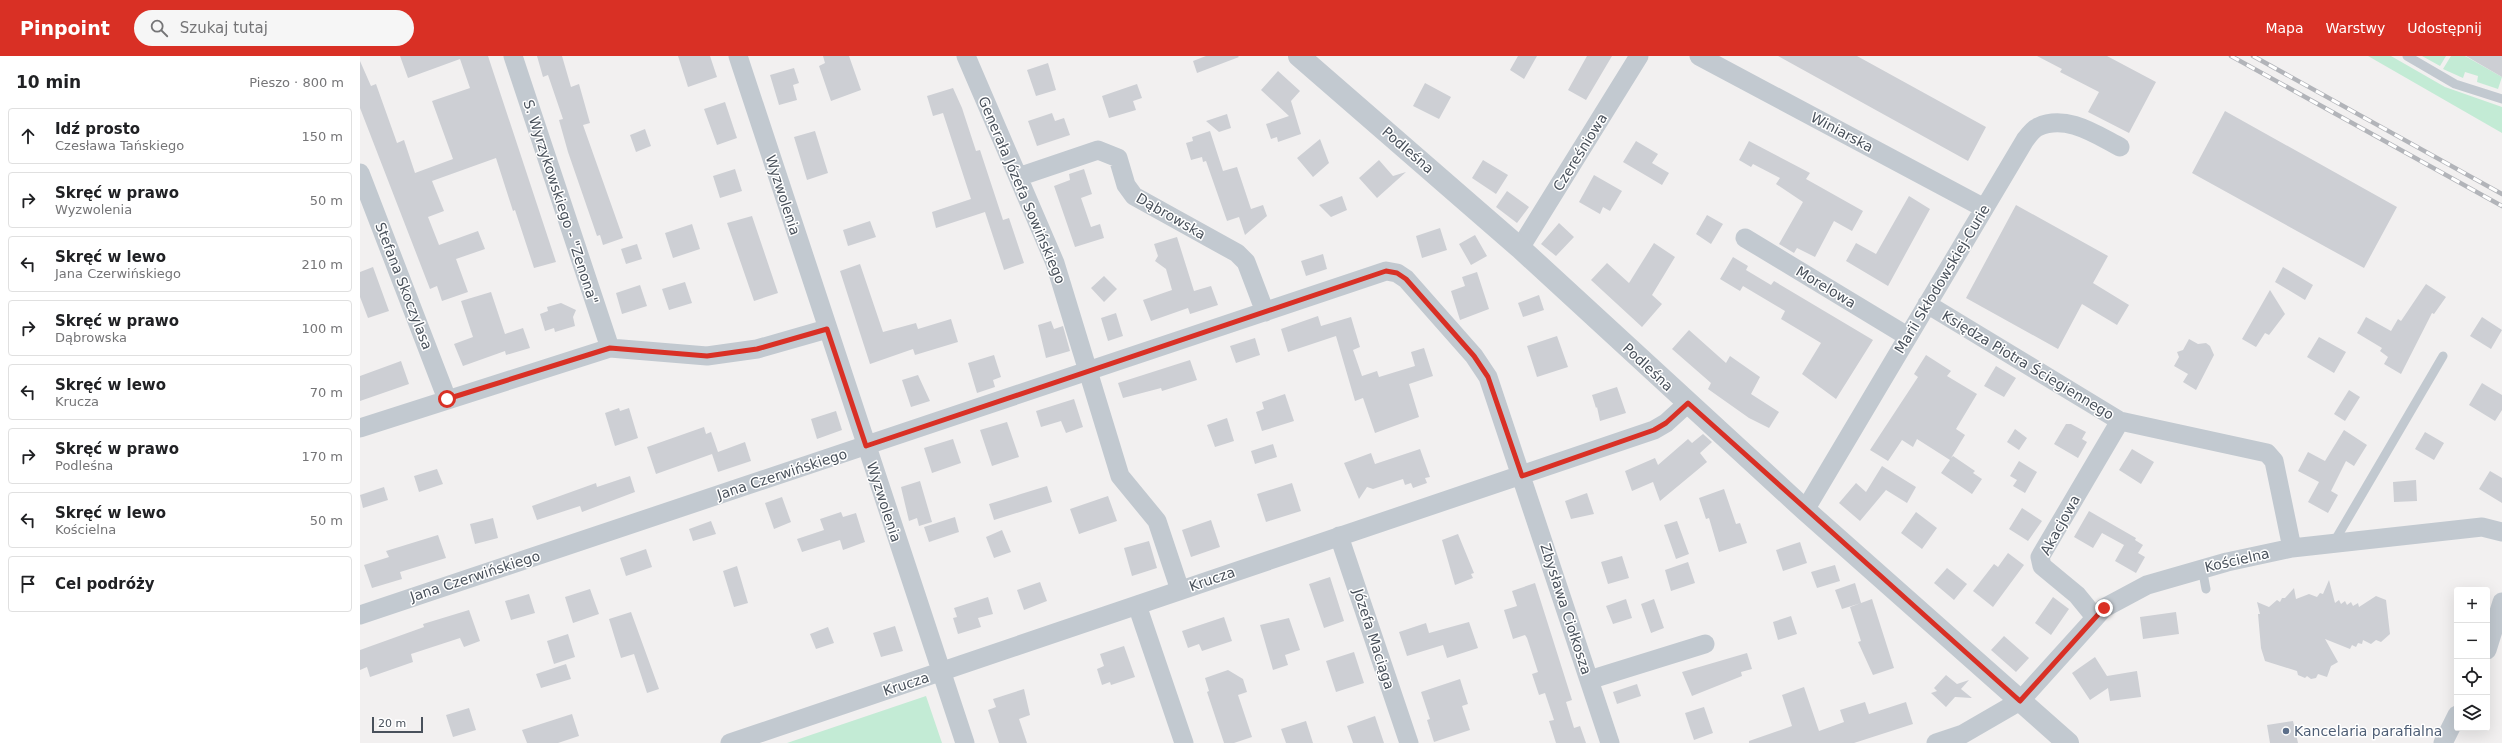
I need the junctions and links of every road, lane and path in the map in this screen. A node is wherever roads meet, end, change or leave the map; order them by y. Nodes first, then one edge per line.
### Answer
1 (513, 56) edge
2 (738, 56) edge
3 (966, 56) edge
4 (1300, 56) edge
5 (1639, 56) edge
6 (1699, 56) edge
7 (2407, 56) edge
8 (2502, 99) edge
9 (2120, 147) dead end
10 (360, 173) edge
11 (1018, 177) junction
12 (1984, 208) junction
13 (1745, 238) dead end
14 (1520, 248) junction
15 (1927, 304) junction
16 (1264, 312) junction
17 (827, 329) junction
18 (1907, 336) junction
19 (610, 348) junction
20 (2443, 356) dead end
21 (1089, 370) junction
22 (447, 399) junction
23 (1688, 403) junction
24 (2120, 421) junction
25 (360, 428) edge
26 (866, 446) junction
27 (1522, 476) junction
28 (1805, 510) junction
29 (2502, 532) edge
30 (1339, 536) junction
31 (2334, 542) junction
32 (2292, 548) junction
33 (2202, 568) junction
34 (2206, 589) dead end
35 (1180, 590) junction
36 (2502, 602) edge
37 (1137, 605) junction
38 (360, 615) edge
39 (2095, 617) junction
40 (2502, 628) edge
41 (2490, 640) edge
42 (1705, 644) dead end
43 (2490, 649) edge
44 (941, 672) junction
45 (1589, 680) junction
46 (2020, 701) junction
47 (2454, 721) edge
48 (730, 743) edge
49 (965, 743) edge
50 (1184, 743) edge
51 (1408, 743) edge
52 (1610, 743) edge
53 (1936, 743) edge
54 (2068, 743) edge
55 (2443, 743) edge

1 - 19 street, S. Wyrzykowskiego - "Zenona"
2 - 17 street, Wyzwolenia
3 - 11 street, Generała Józefa Sowińskiego
4 - 14 street, Podleśna
5 - 14 street, Czereśniowa
6 - 12 street, Winiarska
7 - 8 lane
9 - 12 street, Marii Skłodowskiej-Curie
10 - 22 street, Stefana Skoczylasa
11 - 16 street, Dąbrowska
11 - 21 street, Generała Józefa Sowińskiego
12 - 15 street, Marii Skłodowskiej-Curie
13 - 18 street, Morelowa
14 - 23 street, Podleśna
15 - 18 street, Marii Skłodowskiej-Curie
15 - 24 street, Księdza Piotra Ściegiennego
16 - 21 street, Jana Czerwińskiego
16 - 27 street, Jana Czerwińskiego
17 - 19 street
17 - 26 street, Wyzwolenia
18 - 28 street, Marii Skłodowskiej-Curie
19 - 22 street
20 - 31 lane
21 - 26 street, Jana Czerwińskiego
21 - 35 street, Generała Józefa Sowińskiego
22 - 25 street
23 - 27 street, Krucza
23 - 28 street, Podleśna
24 - 32 street, Księdza Piotra Ściegiennego
24 - 39 street, Akacjowa
26 - 38 street, Jana Czerwińskiego
26 - 44 street, Wyzwolenia
27 - 30 street, Krucza
27 - 45 street, Zbysława Ciołkosza
28 - 46 street, Podleśna
29 - 31 street, Kościelna
30 - 35 street, Krucza
30 - 51 street, Józefa Maciąga
31 - 32 street, Kościelna
32 - 33 street, Kościelna
33 - 34 lane
33 - 39 street, Kościelna
35 - 37 street, Krucza
36 - 41 street
37 - 44 street, Krucza
37 - 50 street
39 - 46 street, Kościelna
40 - 43 street
42 - 45 street
44 - 48 street, Krucza
44 - 49 street, Wyzwolenia
45 - 52 street, Zbysława Ciołkosza
46 - 53 street, Kościelna
46 - 54 street, Podleśna
47 - 55 street

